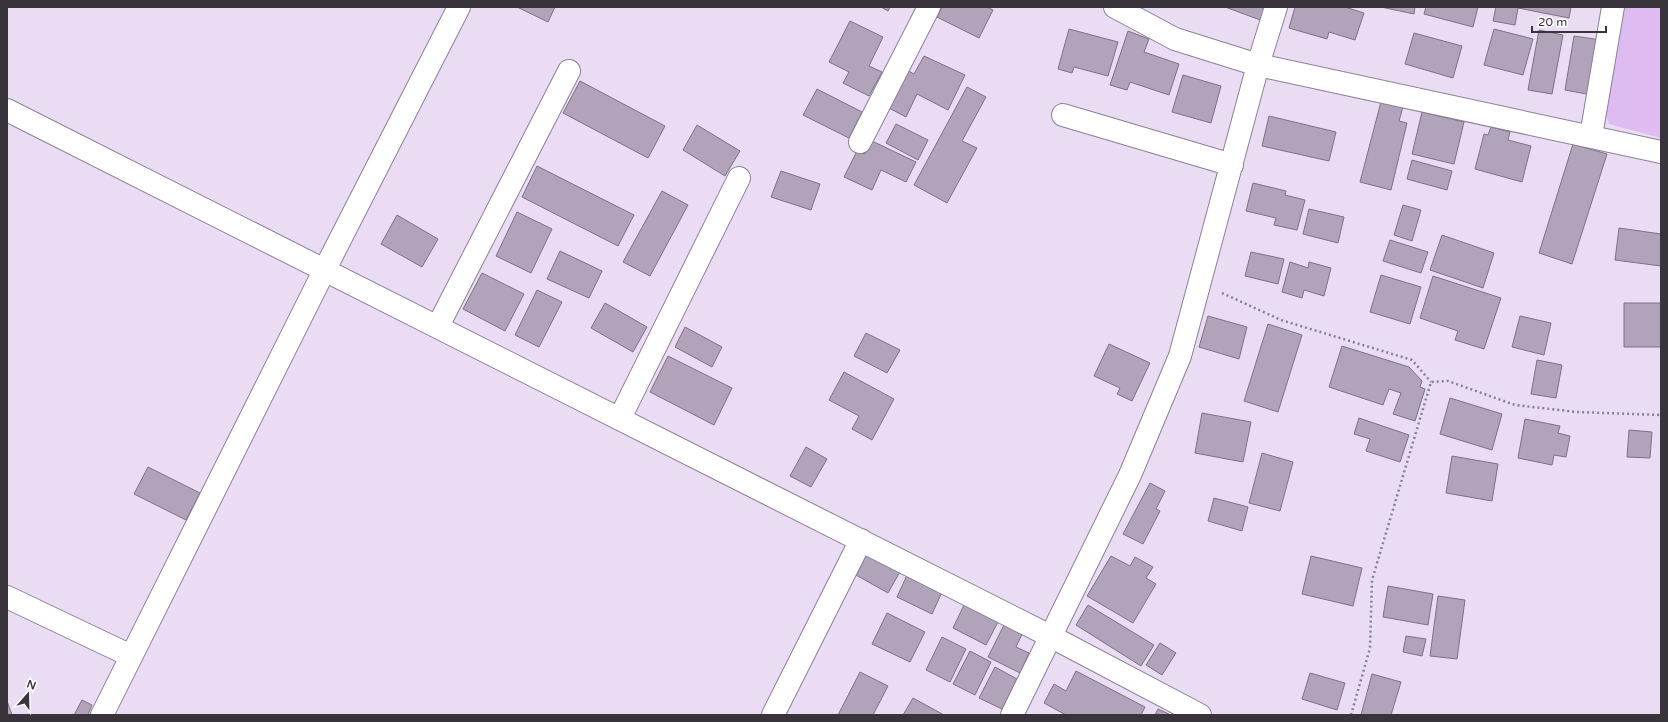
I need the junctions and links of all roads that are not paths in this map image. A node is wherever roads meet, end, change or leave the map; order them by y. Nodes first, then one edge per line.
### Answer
1 (459, 7) edge
2 (928, 7) edge
3 (1115, 7) edge
4 (1276, 7) edge
5 (1613, 7) edge
6 (1258, 65) junction
7 (568, 71) dead end
8 (7, 110) edge
9 (1063, 116) dead end
10 (1591, 136) junction
11 (860, 142) dead end
12 (1661, 152) edge
13 (1232, 165) junction
14 (739, 178) dead end
15 (325, 269) junction
16 (438, 326) junction
17 (620, 418) junction
18 (862, 540) junction
19 (7, 597) edge
20 (1052, 637) junction
21 (131, 656) junction
22 (102, 715) edge
23 (774, 715) edge
24 (1012, 715) edge
25 (1200, 715) edge

1 - 15 street
2 - 11 street
3 - 6 street
4 - 6 street
5 - 10 street
6 - 10 street
6 - 13 street
7 - 16 street
8 - 15 street
9 - 13 street
10 - 12 street
13 - 20 street
14 - 17 street
15 - 16 street
15 - 21 street
16 - 17 street
17 - 18 street
18 - 20 street
18 - 23 street
19 - 21 street
20 - 24 street
20 - 25 street
21 - 22 street

